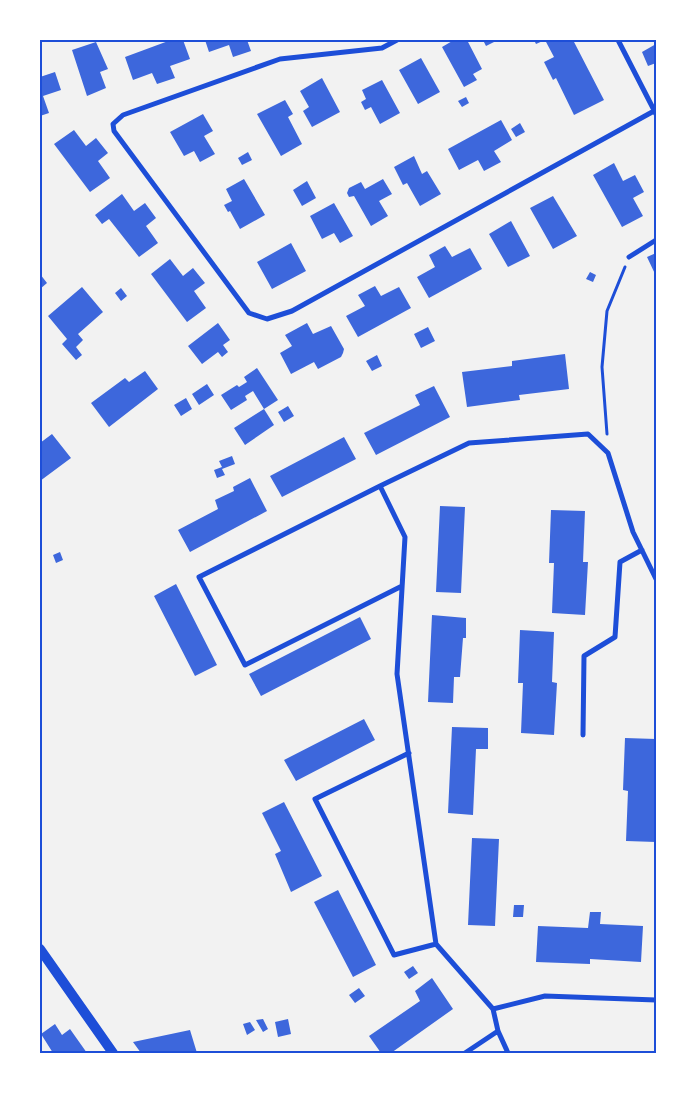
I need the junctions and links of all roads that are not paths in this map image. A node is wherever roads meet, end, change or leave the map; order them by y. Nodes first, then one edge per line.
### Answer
1 (397, 40) edge
2 (618, 40) edge
3 (655, 112) edge
4 (656, 240) edge
5 (629, 257) road end
6 (380, 486) junction
7 (642, 550) junction
8 (656, 579) edge
9 (402, 586) junction
10 (583, 735) dead end
11 (409, 753) junction
12 (436, 944) junction
13 (40, 949) edge
14 (656, 1000) edge
15 (492, 1009) junction
16 (498, 1031) junction
17 (113, 1053) edge
18 (465, 1053) edge
19 (508, 1053) edge

1 - 3 street
2 - 3 street
4 - 5 street
6 - 7 street
6 - 9 street
6 - 9 street
7 - 8 street
7 - 10 street
9 - 11 street
11 - 12 street
11 - 12 street
12 - 15 street
13 - 17 main road
14 - 15 street
15 - 16 street
16 - 18 street
16 - 19 street

